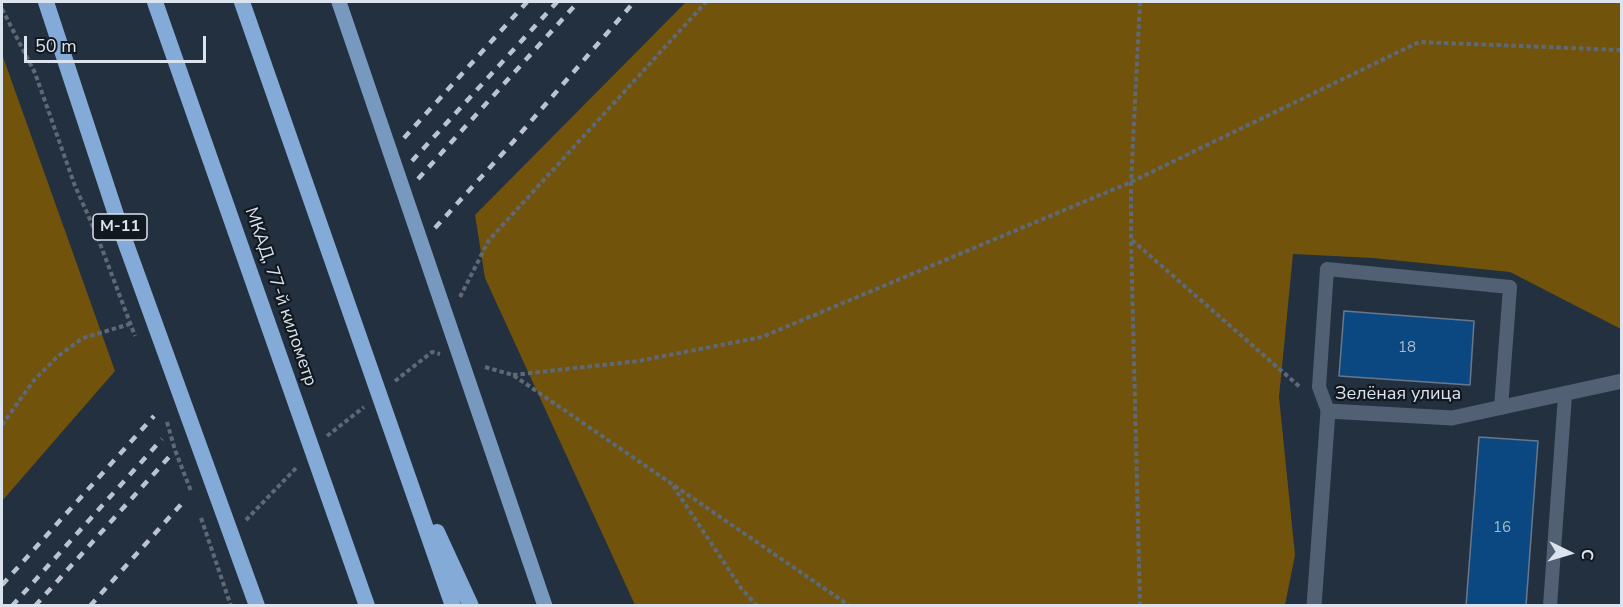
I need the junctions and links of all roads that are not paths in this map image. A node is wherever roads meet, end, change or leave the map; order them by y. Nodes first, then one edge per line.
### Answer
1 (46, 2) edge
2 (155, 2) edge
3 (242, 2) edge
4 (339, 2) edge
5 (1622, 381) edge
6 (1565, 395) junction
7 (1501, 408) junction
8 (1328, 411) junction
9 (399, 450) junction
10 (257, 606) edge
11 (367, 606) edge
12 (453, 606) edge
13 (471, 606) edge
14 (544, 606) edge
15 (1314, 606) edge
16 (1550, 606) edge

1 - 10 highway, М-11
2 - 11 highway, МКАД, 77-й километр
3 - 9 highway
4 - 14 main road
5 - 6 street, Зелёная улица
6 - 7 street, Зелёная улица
6 - 16 lane
7 - 8 street, Зелёная улица
7 - 8 lane
8 - 15 street, Зелёная улица
9 - 12 highway
9 - 13 highway

